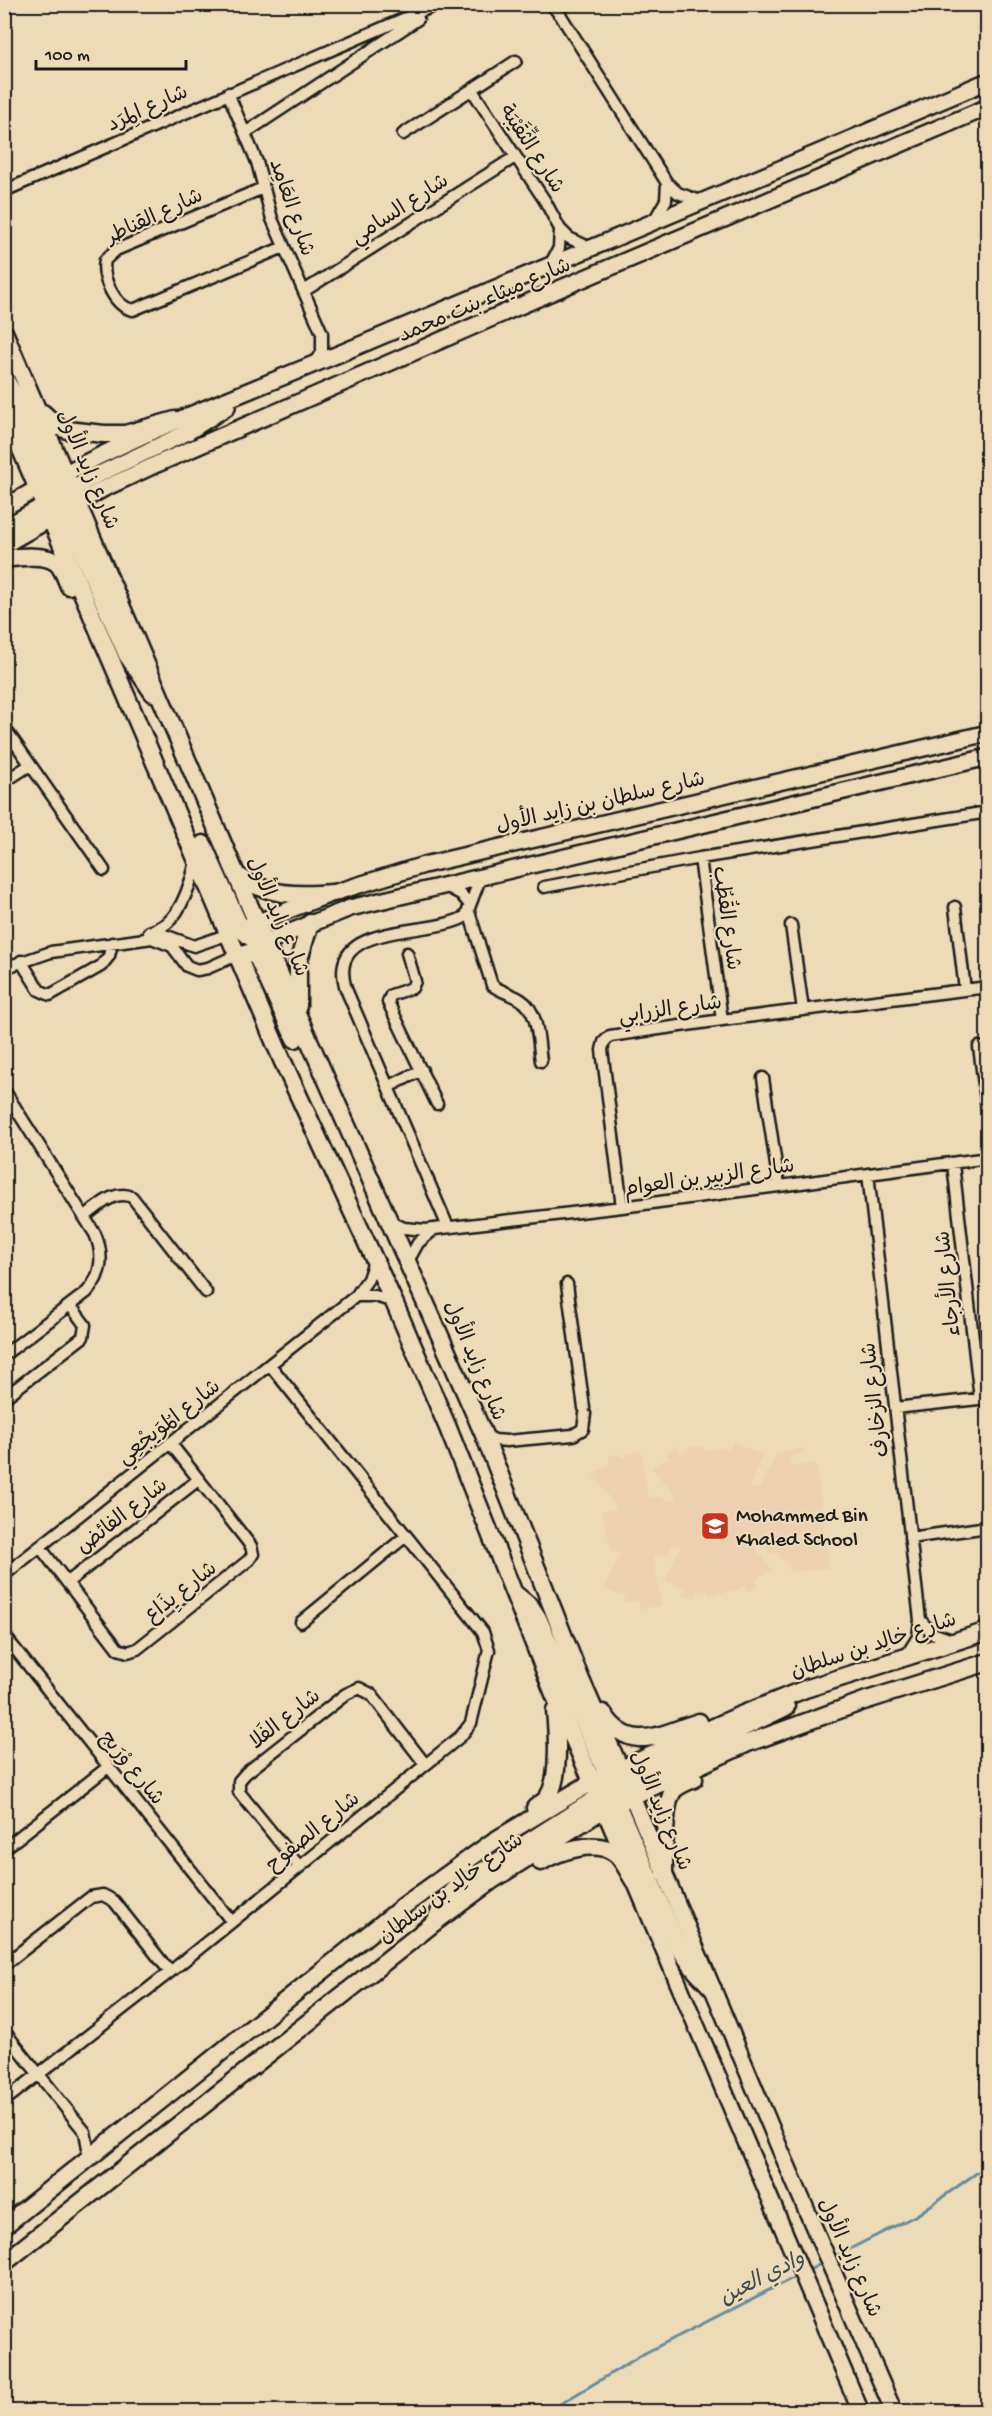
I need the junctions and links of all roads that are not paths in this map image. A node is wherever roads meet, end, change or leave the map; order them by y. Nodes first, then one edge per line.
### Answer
1 (439, 4) edge
2 (551, 4) edge
3 (415, 9) edge
4 (516, 61) dead end
5 (987, 81) edge
6 (472, 90) junction
7 (228, 93) junction
8 (987, 107) edge
9 (245, 133) junction
10 (403, 134) dead end
11 (515, 157) junction
12 (667, 183) junction
13 (263, 188) junction
14 (4, 191) edge
15 (704, 202) junction
16 (653, 223) junction
17 (560, 229) junction
18 (284, 247) junction
19 (593, 249) junction
20 (549, 266) junction
21 (304, 291) junction
22 (4, 332) edge
23 (322, 333) junction
24 (349, 350) junction
25 (316, 363) junction
26 (4, 377) edge
27 (240, 395) junction
28 (38, 409) junction
29 (4, 410) edge
30 (175, 420) junction
31 (4, 436) edge
32 (4, 443) edge
33 (59, 496) junction
34 (4, 508) edge
35 (4, 528) edge
36 (4, 545) edge
37 (4, 559) edge
38 (89, 608) junction
39 (4, 728) edge
40 (987, 733) edge
41 (956, 741) junction
42 (987, 757) edge
43 (155, 763) junction
44 (30, 765) junction
45 (4, 782) edge
46 (870, 785) junction
47 (987, 812) edge
48 (196, 858) junction
49 (700, 858) junction
50 (104, 870) dead end
51 (237, 876) junction
52 (481, 876) junction
53 (443, 885) junction
54 (544, 887) dead end
55 (333, 893) junction
56 (954, 907) dead end
57 (469, 908) junction
58 (310, 923) junction
59 (790, 925) dead end
60 (242, 929) junction
61 (148, 933) junction
62 (266, 942) junction
63 (112, 943) junction
64 (407, 953) dead end
65 (238, 957) junction
66 (21, 961) junction
67 (4, 968) edge
68 (987, 987) edge
69 (965, 990) junction
70 (802, 1010) junction
71 (722, 1020) junction
72 (300, 1022) junction
73 (979, 1047) dead end
74 (541, 1061) dead end
75 (422, 1070) junction
76 (763, 1078) dead end
77 (388, 1087) junction
78 (4, 1090) edge
79 (437, 1104) dead end
80 (987, 1115) edge
81 (343, 1119) junction
82 (987, 1158) edge
83 (953, 1164) junction
84 (868, 1174) junction
85 (779, 1185) junction
86 (622, 1207) junction
87 (84, 1217) junction
88 (391, 1222) junction
89 (448, 1227) junction
90 (435, 1229) junction
91 (375, 1259) junction
92 (408, 1261) junction
93 (567, 1284) dead end
94 (206, 1292) dead end
95 (356, 1296) junction
96 (394, 1302) junction
97 (70, 1305) junction
98 (4, 1355) edge
99 (270, 1365) junction
100 (4, 1398) edge
101 (984, 1399) edge
102 (895, 1408) junction
103 (484, 1435) junction
104 (514, 1441) junction
105 (171, 1444) junction
106 (496, 1467) junction
107 (198, 1480) junction
108 (987, 1527) edge
109 (406, 1536) junction
110 (910, 1538) junction
111 (40, 1546) junction
112 (4, 1575) edge
113 (68, 1582) junction
114 (512, 1592) junction
115 (920, 1620) junction
116 (301, 1622) dead end
117 (987, 1631) edge
118 (4, 1635) edge
119 (957, 1641) junction
120 (905, 1658) junction
121 (987, 1662) edge
122 (581, 1680) junction
123 (805, 1689) junction
124 (554, 1694) junction
125 (736, 1717) junction
126 (748, 1743) junction
127 (425, 1764) junction
128 (108, 1767) junction
129 (612, 1789) junction
130 (494, 1841) junction
131 (4, 1849) edge
132 (299, 1866) junction
133 (664, 1873) junction
134 (491, 1881) junction
135 (634, 1881) junction
136 (232, 1922) junction
137 (435, 1922) junction
138 (4, 1965) edge
139 (170, 1972) junction
140 (713, 1989) junction
141 (4, 2031) edge
142 (39, 2074) junction
143 (4, 2101) edge
144 (85, 2132) junction
145 (119, 2136) junction
146 (85, 2164) junction
147 (4, 2226) edge
148 (4, 2263) edge
149 (861, 2412) edge
150 (894, 2412) edge

1 - 3 street, شارع المِرَد
1 - 9 street
2 - 12 street
3 - 7 street, شارع المِرَد
4 - 6 street
5 - 15 main road, شارع ميثاء بنت محمد
6 - 10 street
6 - 11 street, شارع الثِّقَيْبَة
7 - 9 street, شارع العَامِد
7 - 14 street, شارع المِرَد
8 - 33 main road, شارع ميثاء بنت محمد
9 - 13 street, شارع العَامِد
11 - 17 street, شارع الثِّقَيْبَة
11 - 21 street, شارع السامي
12 - 15 street
12 - 16 street
13 - 18 street, شارع العَامِد
13 - 18 street, شارع القناطر
15 - 16 main road, شارع ميثاء بنت محمد
16 - 19 main road, شارع ميثاء بنت محمد
17 - 19 street, شارع الثِّقَيْبَة
17 - 20 street
18 - 21 street, شارع العَامِد
19 - 20 main road, شارع ميثاء بنت محمد
20 - 24 main road, شارع ميثاء بنت محمد
21 - 23 street, شارع العَامِد
22 - 28 main road, شارع زايد الأول
23 - 24 street
23 - 25 street
24 - 25 main road, شارع ميثاء بنت محمد
25 - 27 main road, شارع ميثاء بنت محمد
26 - 33 main road
27 - 30 main road, شارع ميثاء بنت محمد
27 - 33 main road
28 - 30 main road
28 - 33 main road, شارع زايد الأول
29 - 33 main road, شارع زايد الأول
30 - 33 main road, شارع ميثاء بنت محمد
31 - 32 main road
33 - 34 main road, شارع ميثاء بنت محمد
33 - 35 main road
33 - 36 main road, شارع ميثاء بنت محمد
33 - 38 main road, شارع زايد الأول
33 - 51 main road, شارع زايد الأول
37 - 38 main road
38 - 43 main road, شارع زايد الأول
39 - 44 street
40 - 41 main road, شارع سلطان بن زايد الأول
41 - 46 main road
41 - 55 main road, شارع سلطان بن زايد الأول
42 - 46 main road
43 - 48 main road, شارع زايد الأول
43 - 60 main road
44 - 45 street
44 - 50 street
46 - 52 main road
47 - 49 street
48 - 60 main road, شارع زايد الأول
48 - 61 street
49 - 54 street
49 - 71 street, شارع القُطُب
51 - 55 main road
51 - 60 main road, شارع زايد الأول
52 - 53 main road
52 - 57 street
53 - 57 street
53 - 58 main road
55 - 60 main road, شارع سلطان بن زايد الأول
56 - 69 street
57 - 74 street
57 - 77 street
58 - 62 main road
58 - 72 main road
59 - 70 street
60 - 61 street
60 - 62 main road
60 - 65 main road, شارع زايد الأول
61 - 63 street
62 - 65 main road
62 - 72 main road, شارع زايد الأول
63 - 65 street
63 - 66 street
63 - 66 street
64 - 75 street
65 - 81 main road
65 - 91 main road, شارع زايد الأول
66 - 67 street
68 - 69 street, شارع الزرابي
69 - 70 street, شارع الزرابي
70 - 71 street, شارع الزرابي
71 - 86 street, شارع الزرابي
72 - 81 main road, شارع زايد الأول
73 - 80 street
75 - 77 street
75 - 79 street
76 - 85 street
77 - 89 street
78 - 87 street
81 - 88 main road, شارع زايد الأول
82 - 83 street, شارع الزبير بن العوام
83 - 84 street, شارع الزبير بن العوام
83 - 101 street, شارع الأرجاء
84 - 85 street, شارع الزبير بن العوام
84 - 102 street, شارع الزخارف
85 - 86 street, شارع الزبير بن العوام
86 - 89 street, شارع الزبير بن العوام
87 - 94 street
87 - 97 street
88 - 90 street, شارع الزبير بن العوام
88 - 92 main road, شارع زايد الأول
89 - 90 street, شارع الزبير بن العوام
90 - 92 street
91 - 95 street, شارع المُوَيجْعِي
91 - 96 main road, شارع زايد الأول
92 - 103 main road, شارع زايد الأول
93 - 104 street
95 - 96 street
95 - 99 street, شارع المُوَيجْعِي
96 - 114 main road, شارع زايد الأول
97 - 98 street
97 - 100 street
99 - 105 street, شارع المُوَيجْعِي
99 - 109 street, شارع الصفوح
101 - 102 street
102 - 110 street, شارع الزخارف
103 - 104 street
103 - 106 main road, شارع زايد الأول
104 - 106 street
105 - 107 street, شارع يِذَاع
105 - 111 street, شارع المُوَيجْعِي
106 - 122 main road, شارع زايد الأول
107 - 113 street, شارع الفائض
107 - 113 street, شارع يِذَاع
108 - 110 street
109 - 116 street
109 - 127 street, شارع الصفوح
110 - 115 street, شارع الزخارف
111 - 112 street, شارع المُوَيجْعِي
111 - 113 street, شارع يِذَاع
114 - 124 main road, شارع زايد الأول
114 - 129 main road
115 - 119 street
115 - 120 street, شارع الزخارف
117 - 119 main road, شارع خالِد بن سلطان
118 - 128 street, شارع وْرَيج
119 - 120 main road, شارع خالِد بن سلطان
120 - 123 main road, شارع خالِد بن سلطان
121 - 126 main road, شارع خالِد بن سلطان
122 - 125 main road
122 - 129 main road, شارع زايد الأول
123 - 125 main road, شارع خالِد بن سلطان
123 - 129 main road
124 - 129 main road, شارع زايد الأول
124 - 130 main road
125 - 129 main road, شارع خالِد بن سلطان
126 - 129 main road, شارع خالِد بن سلطان
126 - 133 main road
127 - 132 street, شارع الصفوح
127 - 132 street, شارع الفَلا
128 - 131 street
128 - 136 street, شارع وْرَيج
129 - 130 main road, شارع خالِد بن سلطان
129 - 133 main road, شارع زايد الأول
129 - 134 main road, شارع خالِد بن سلطان
129 - 135 main road, شارع زايد الأول
129 - 137 main road
129 - 140 main road
130 - 145 main road, شارع خالِد بن سلطان
132 - 136 street, شارع الصفوح
133 - 140 main road, شارع زايد الأول
134 - 135 main road
134 - 137 main road, شارع خالِد بن سلطان
135 - 149 main road, شارع زايد الأول
136 - 139 street, شارع الصفوح
137 - 148 main road, شارع خالِد بن سلطان
138 - 139 street
139 - 142 street, شارع الصفوح
140 - 150 main road, شارع زايد الأول
141 - 142 street
142 - 143 street, شارع الصفوح
142 - 144 street
144 - 145 street
144 - 146 street
145 - 146 main road, شارع خالِد بن سلطان
146 - 147 main road, شارع خالِد بن سلطان

